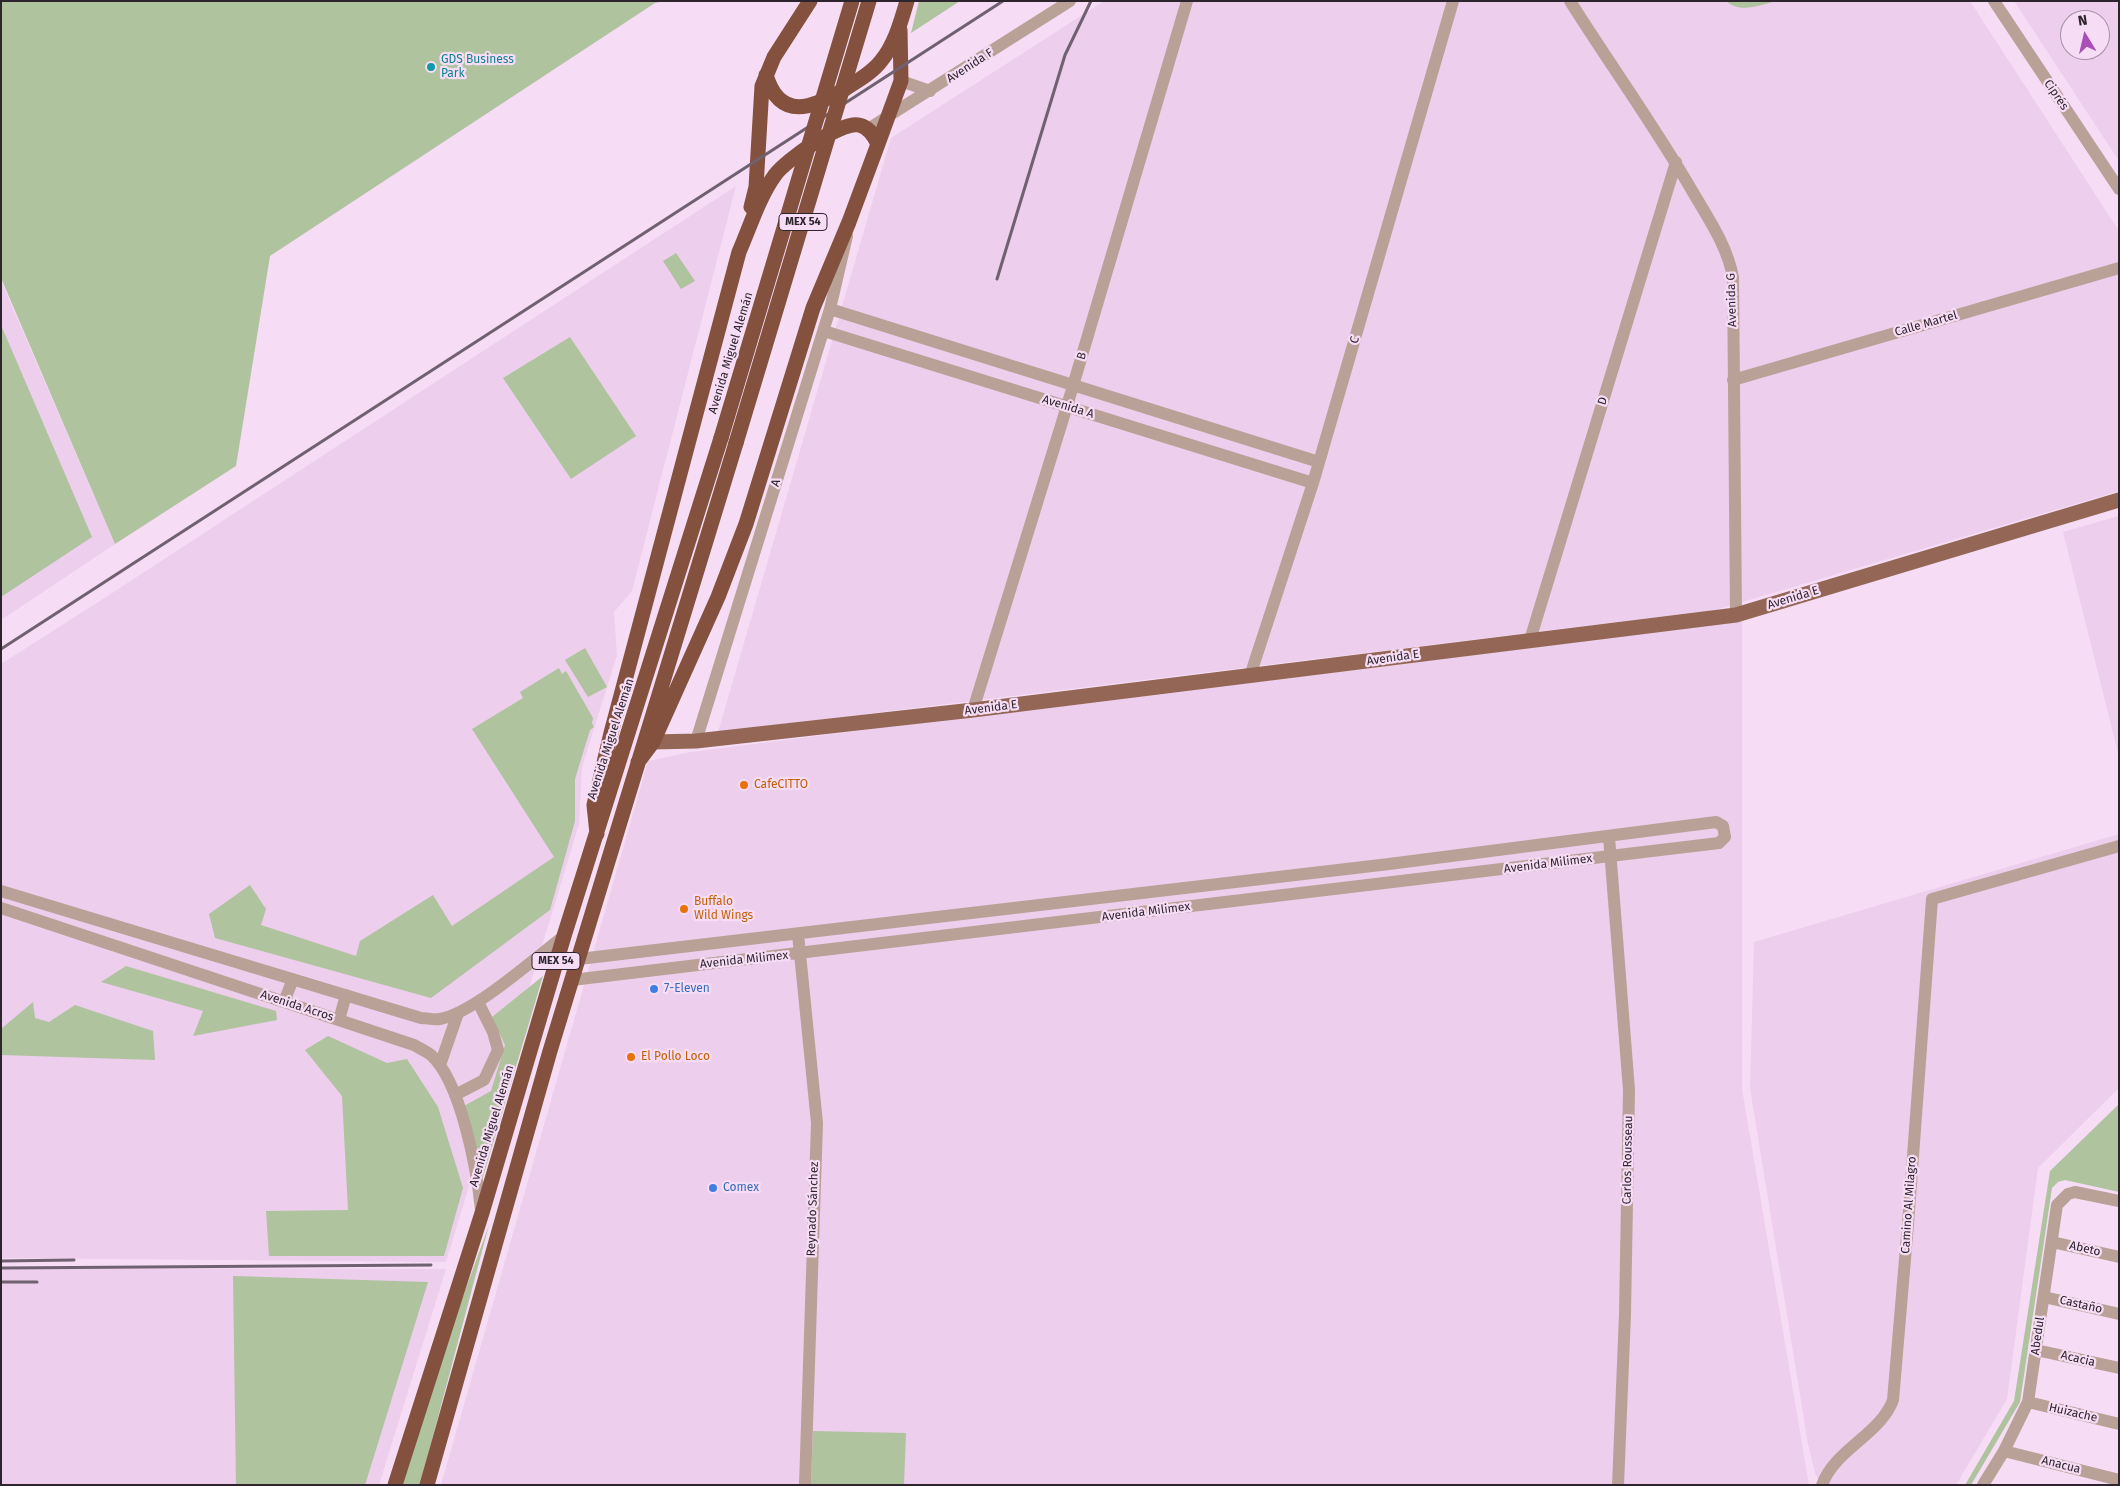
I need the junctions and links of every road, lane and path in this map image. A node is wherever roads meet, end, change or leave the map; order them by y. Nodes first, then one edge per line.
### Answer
1 (810, 1) edge
2 (852, 1) edge
3 (869, 1) edge
4 (907, 1) edge
5 (1070, 1) edge
6 (1187, 1) edge
7 (1453, 1) edge
8 (1570, 1) edge
9 (1994, 1) edge
10 (900, 25) junction
11 (766, 75) junction
12 (901, 81) junction
13 (930, 91) junction
14 (889, 118) junction
15 (868, 129) junction
16 (878, 144) junction
17 (1676, 162) junction
18 (2119, 189) edge
19 (849, 222) junction
20 (739, 252) junction
21 (2119, 268) edge
22 (830, 309) junction
23 (824, 331) junction
24 (1734, 380) junction
25 (1074, 385) junction
26 (1067, 406) junction
27 (1210, 428) junction
28 (1204, 450) junction
29 (1319, 462) junction
30 (1313, 484) junction
31 (2119, 500) edge
32 (1736, 616) junction
33 (1530, 640) junction
34 (1250, 676) junction
35 (973, 710) junction
36 (696, 741) junction
37 (653, 742) junction
38 (638, 762) junction
39 (596, 834) junction
40 (1609, 837) junction
41 (2119, 846) edge
42 (1611, 856) junction
43 (1, 891) edge
44 (1, 908) edge
45 (798, 934) junction
46 (564, 936) junction
47 (800, 954) junction
48 (579, 959) junction
49 (293, 979) junction
50 (572, 980) junction
51 (346, 995) junction
52 (284, 1002) junction
53 (478, 1002) junction
54 (458, 1013) junction
55 (339, 1020) junction
56 (440, 1066) junction
57 (455, 1096) junction
58 (2119, 1201) edge
59 (482, 1213) junction
60 (2052, 1242) junction
61 (2119, 1257) edge
62 (2044, 1297) junction
63 (2119, 1314) edge
64 (2036, 1350) junction
65 (2119, 1368) edge
66 (2028, 1402) junction
67 (2119, 1424) edge
68 (2004, 1451) junction
69 (2119, 1480) edge
70 (395, 1485) edge
71 (427, 1485) edge
72 (805, 1485) edge
73 (1618, 1485) edge
74 (1822, 1485) edge
75 (1983, 1485) edge

1 - 11 highway
2 - 39 highway, Avenida Miguel Alemán / MEX 54, bridge
3 - 38 highway, MEX 54, bridge
4 - 10 highway
5 - 13 street, Avenida F
6 - 25 street, B
7 - 29 street, C
8 - 17 street, Avenida G
9 - 18 street, Ciprés
10 - 11 highway
10 - 12 highway
11 - 20 highway
12 - 13 street
12 - 14 highway
13 - 14 street, Avenida F
14 - 15 street, Avenida F
14 - 16 highway
15 - 16 highway
15 - 20 highway
16 - 19 highway
17 - 24 street, Avenida G
17 - 33 street, D
19 - 22 street, A
19 - 37 highway
20 - 39 highway
21 - 24 street, Calle Martel
22 - 23 street, A
22 - 25 street, Avenida A
23 - 26 street, Avenida A
23 - 36 street, A
24 - 32 street, Avenida G
25 - 26 street, B
25 - 27 street, Avenida A
26 - 28 street, Avenida A
26 - 35 street, B
27 - 28 street
27 - 29 street, Avenida A
28 - 30 street, Avenida A
29 - 30 street, C
30 - 34 street, C
31 - 32 main road, Avenida E
32 - 33 main road, Avenida E
33 - 34 main road, Avenida E
34 - 35 main road, Avenida E
35 - 36 main road, Avenida E
36 - 37 main road, Avenida E
37 - 38 highway
38 - 48 highway, MEX 54
39 - 46 highway, Avenida Miguel Alemán / MEX 54
40 - 42 street, Carlos Rousseau
40 - 42 street, Avenida Milimex
40 - 45 street, Avenida Milimex
41 - 74 street, Camino Al Milagro
42 - 47 street, Avenida Milimex
42 - 73 street, Carlos Rousseau
43 - 49 street, Avenida Acros
44 - 52 street, Avenida Acros
45 - 47 street, Reynado Sánchez
45 - 48 street, Avenida Milimex
46 - 53 street, Avenida Acros
46 - 59 highway, Avenida Miguel Alemán / MEX 54
47 - 50 street, Avenida Milimex
47 - 72 street, Reynado Sánchez
48 - 50 highway, MEX 54
49 - 51 street, Avenida Acros
49 - 52 street
50 - 71 highway, MEX 54
51 - 54 street, Avenida Acros
51 - 55 street
52 - 55 street, Avenida Acros
53 - 54 street, Avenida Acros
53 - 57 street
54 - 56 street
55 - 56 street, Avenida Acros
56 - 57 street, Avenida Acros
57 - 59 street, Avenida Acros
58 - 60 street, Abedul
59 - 70 highway, Avenida Miguel Alemán / MEX 54
60 - 61 street, Abeto
60 - 62 street, Abedul
62 - 63 street, Castaño
62 - 64 street, Abedul
64 - 65 street, Acacia
64 - 66 street, Abedul
66 - 67 street, Huizache
66 - 68 street, Abedul
68 - 69 street, Anacua
68 - 75 street, Abedul

